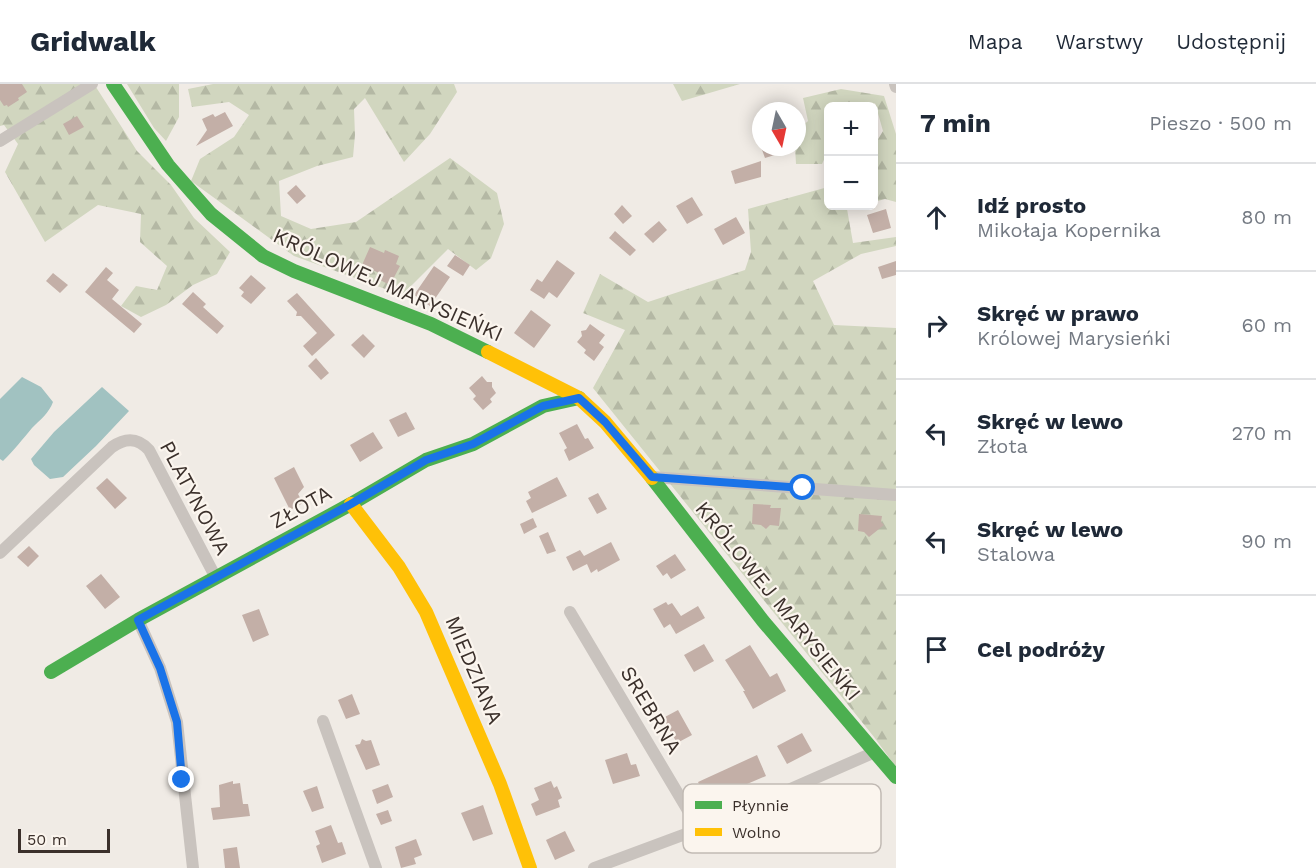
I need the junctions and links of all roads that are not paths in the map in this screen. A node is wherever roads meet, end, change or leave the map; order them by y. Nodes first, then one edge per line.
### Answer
1 (93, 84) edge
2 (113, 84) edge
3 (0, 141) edge
4 (579, 398) junction
5 (652, 477) junction
6 (896, 495) edge
7 (351, 504) junction
8 (0, 553) edge
9 (216, 578) junction
10 (570, 612) dead end
11 (138, 620) junction
12 (51, 672) dead end
13 (323, 721) dead end
14 (875, 752) junction
15 (896, 777) edge
16 (802, 784) edge
17 (683, 802) edge
18 (683, 835) edge
19 (193, 868) edge
20 (376, 868) edge
21 (530, 868) edge
22 (594, 868) edge

1 - 3 street
2 - 4 street, KRÓLOWEJ MARYSIEŃKI
4 - 5 street, KRÓLOWEJ MARYSIEŃKI
4 - 7 street, ZŁOTA
5 - 6 street
5 - 14 street, KRÓLOWEJ MARYSIEŃKI
7 - 9 street, ZŁOTA
7 - 21 street, MIEDZIANA
8 - 9 street, PLATYNOWA
9 - 11 street, ZŁOTA
10 - 17 street, SREBRNA
11 - 12 street, ZŁOTA
11 - 19 street
13 - 20 street
14 - 15 street, KRÓLOWEJ MARYSIEŃKI
14 - 16 street
18 - 22 street

